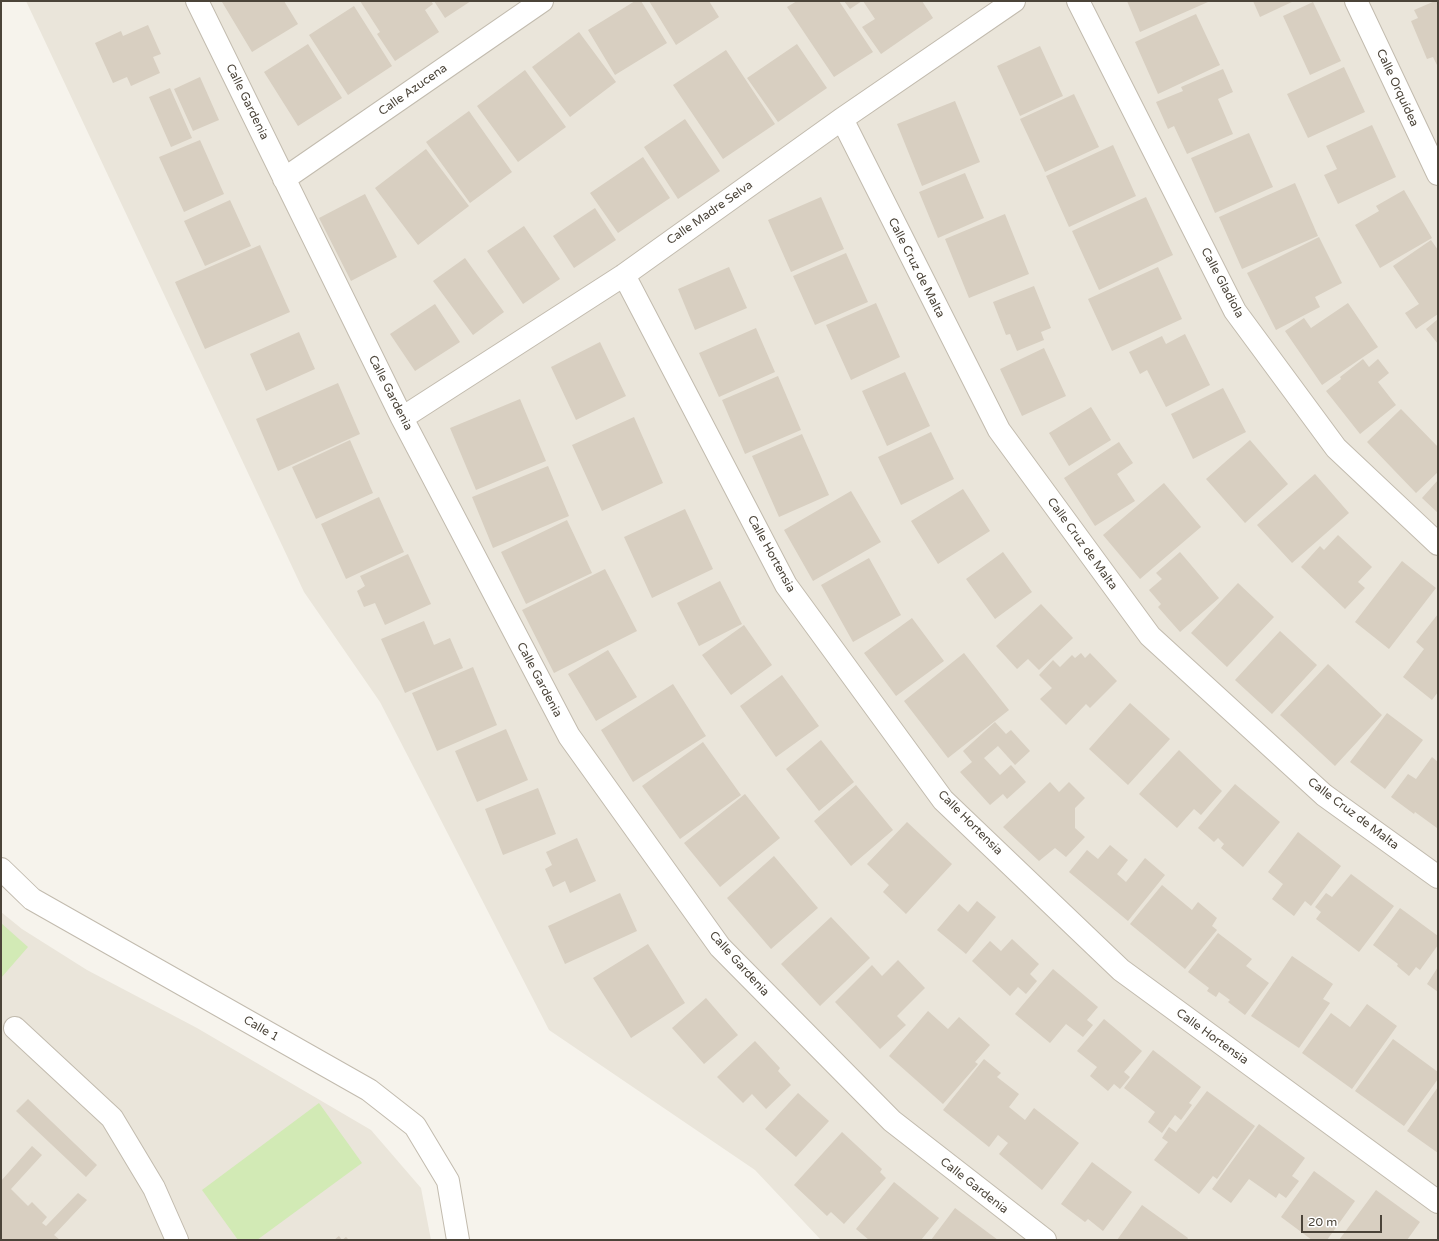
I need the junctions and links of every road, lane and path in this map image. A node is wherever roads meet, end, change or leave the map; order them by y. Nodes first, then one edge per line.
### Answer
1 (197, 1) edge
2 (542, 1) edge
3 (1014, 1) edge
4 (1078, 1) edge
5 (1356, 1) edge
6 (842, 119) junction
7 (1438, 174) edge
8 (284, 179) junction
9 (624, 275) junction
10 (402, 418) junction
11 (1438, 544) edge
12 (1, 868) edge
13 (1438, 877) edge
14 (15, 1028) dead end
15 (1438, 1202) edge
16 (178, 1240) edge
17 (458, 1240) edge
18 (1045, 1240) edge

1 - 8 street, Calle Gardenia
2 - 8 street, Calle Azucena
3 - 6 street, Calle Madre Selva
4 - 11 street, Calle Gladiola
5 - 7 street, Calle Orquídea
6 - 9 street, Calle Madre Selva
6 - 13 street, Calle Cruz de Malta
8 - 10 street, Calle Gardenia
9 - 10 street, Calle Madre Selva
9 - 15 street, Calle Hortensia
10 - 18 street, Calle Gardenia
12 - 17 street, Calle 1
14 - 16 street

